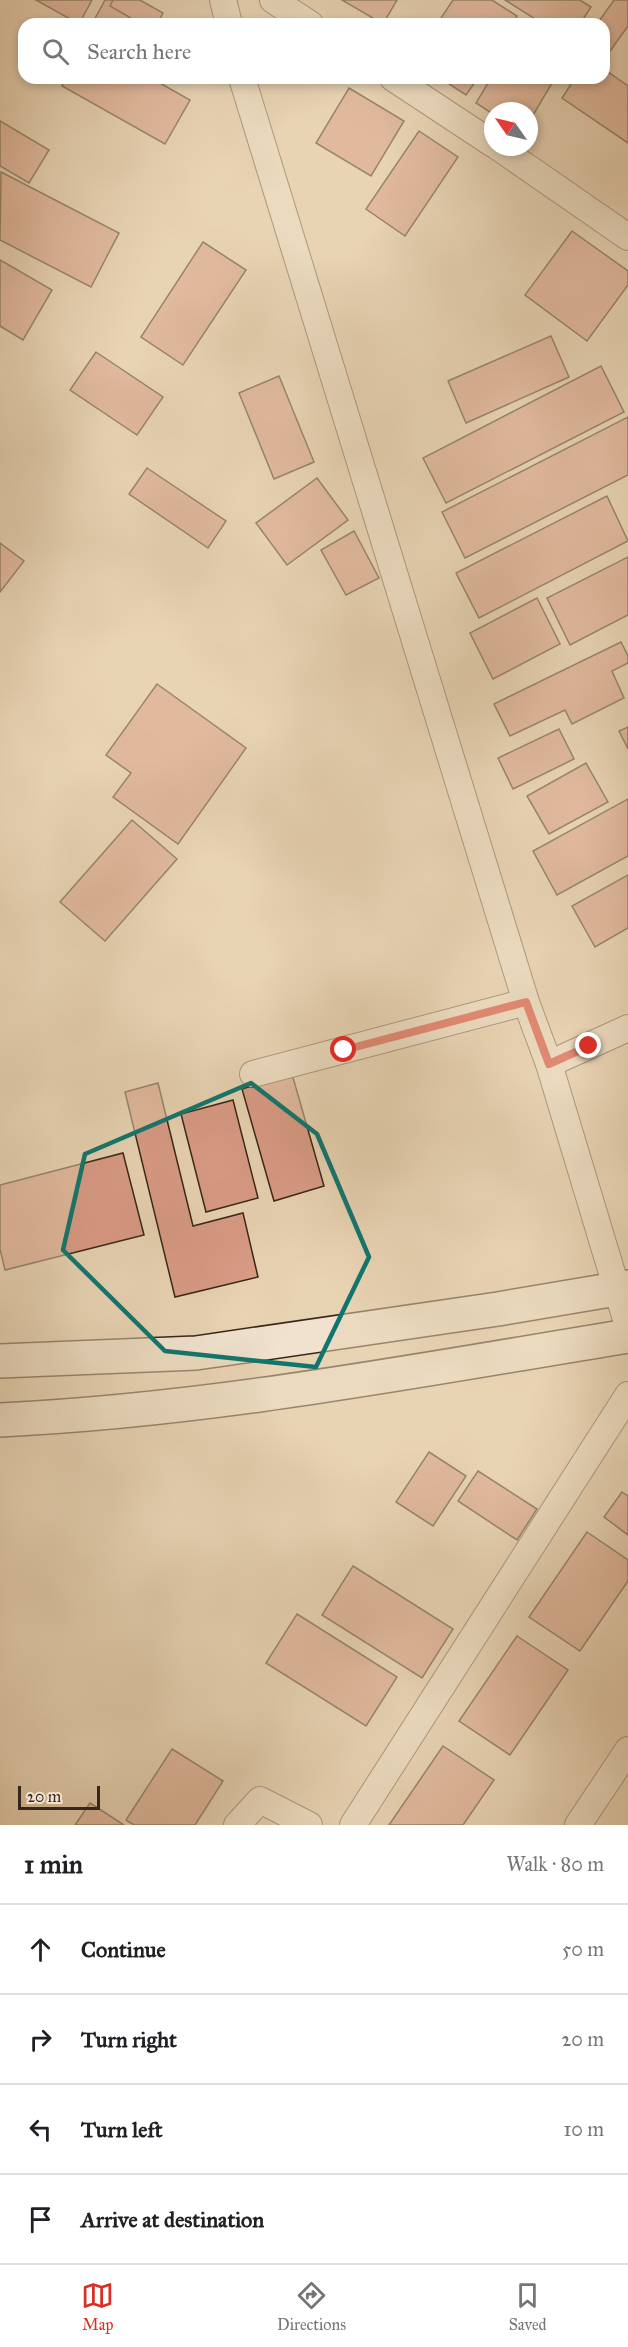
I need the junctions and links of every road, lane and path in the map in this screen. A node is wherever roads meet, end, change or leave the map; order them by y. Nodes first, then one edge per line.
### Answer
1 (223, 0) edge
2 (273, 0) edge
3 (228, 18) edge
4 (301, 18) edge
5 (244, 84) edge
6 (402, 84) edge
7 (484, 138) edge
8 (511, 156) edge
9 (628, 237) edge
10 (526, 1002) junction
11 (628, 1028) edge
12 (549, 1064) junction
13 (253, 1074) dead end
14 (622, 1288) edge
15 (628, 1326) edge
16 (628, 1336) edge
17 (0, 1361) edge
18 (628, 1395) edge
19 (0, 1420) edge
20 (628, 1750) edge
21 (237, 1825) edge
22 (309, 1825) edge
23 (353, 1825) edge
24 (578, 1825) edge

1 - 3 street
2 - 4 street
5 - 10 street
6 - 7 street
8 - 9 street
10 - 12 street
10 - 13 street
11 - 12 street
12 - 14 street
14 - 15 street
14 - 17 main road
16 - 19 main road
18 - 23 street
20 - 24 street
21 - 22 street

